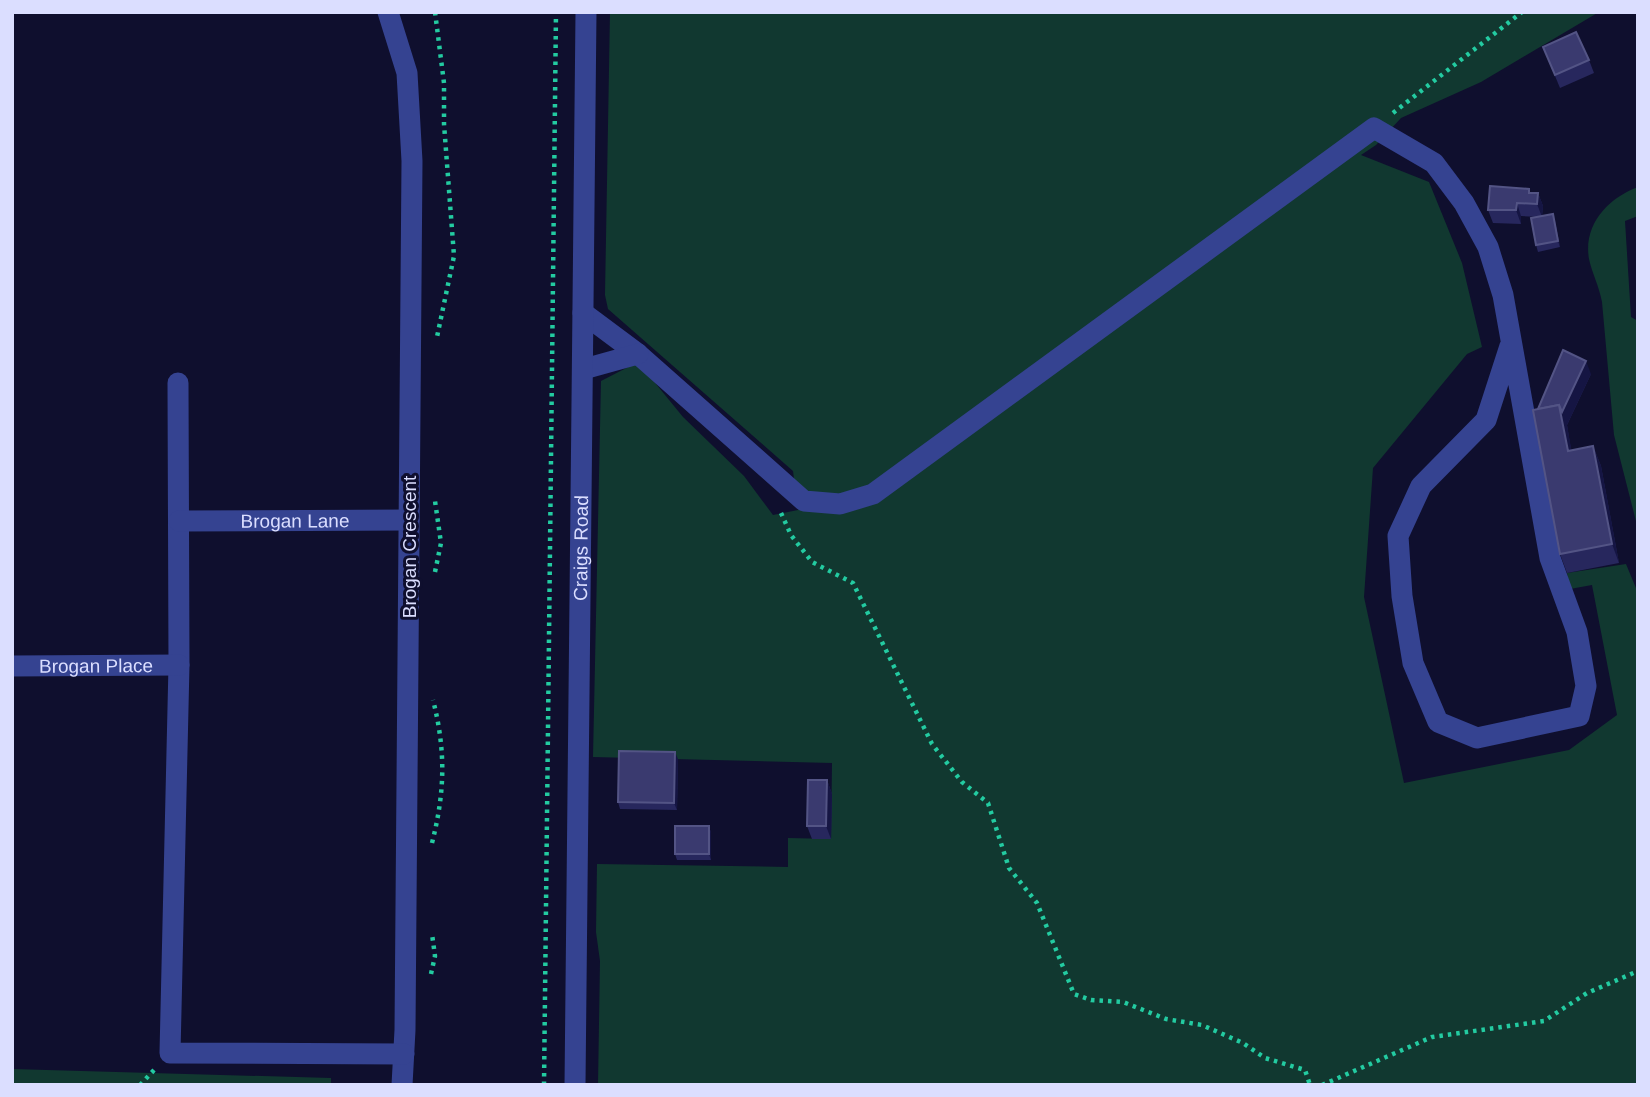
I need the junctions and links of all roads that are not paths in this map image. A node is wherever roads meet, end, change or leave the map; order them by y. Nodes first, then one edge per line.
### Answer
1 (387, 12) edge
2 (586, 12) edge
3 (583, 313) junction
4 (1510, 346) junction
5 (638, 354) junction
6 (584, 369) junction
7 (178, 383) dead end
8 (410, 520) junction
9 (178, 521) junction
10 (179, 665) junction
11 (12, 666) edge
12 (404, 1054) junction
13 (402, 1085) edge
14 (575, 1085) edge

1 - 8 street, Brogan Crescent
2 - 3 street, Craigs Road
3 - 5 street
3 - 6 street, Craigs Road
4 - 4 street
4 - 5 street
5 - 6 street
6 - 14 street, Craigs Road
7 - 9 street
8 - 9 street, Brogan Lane
8 - 12 street, Brogan Crescent
9 - 10 street
10 - 11 street, Brogan Place
10 - 12 street
12 - 13 street, Brogan Crescent

